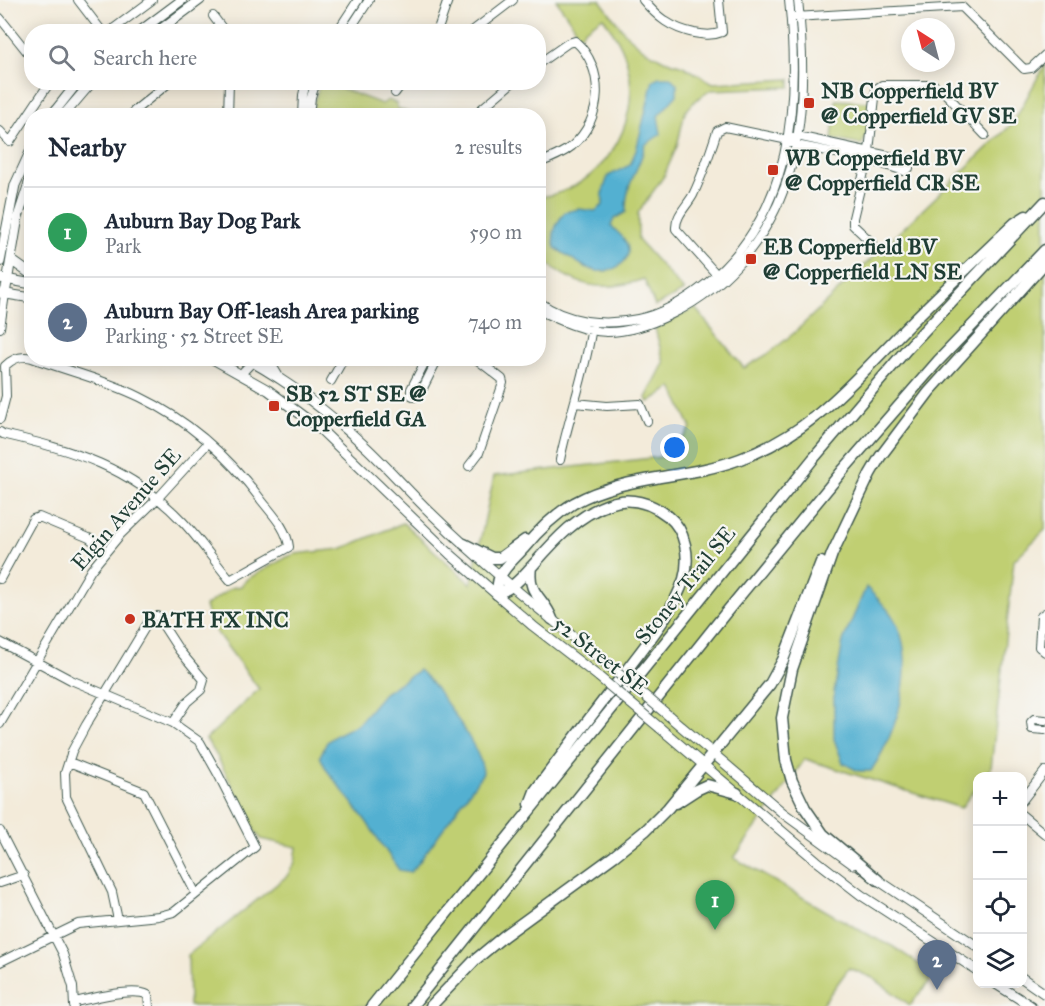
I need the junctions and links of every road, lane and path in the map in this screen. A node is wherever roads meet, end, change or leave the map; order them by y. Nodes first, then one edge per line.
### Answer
1 (78, 0) edge
2 (152, 0) edge
3 (182, 0) edge
4 (200, 0) edge
5 (358, 0) edge
6 (369, 0) edge
7 (448, 0) edge
8 (513, 0) edge
9 (643, 0) edge
10 (719, 0) edge
11 (789, 0) edge
12 (798, 0) edge
13 (213, 16) dead end
14 (800, 16) junction
15 (791, 17) junction
16 (0, 18) edge
17 (96, 24) edge
18 (118, 24) edge
19 (150, 24) edge
20 (168, 24) edge
21 (219, 24) edge
22 (342, 24) edge
23 (353, 24) edge
24 (440, 24) edge
25 (482, 24) edge
26 (24, 48) edge
27 (1045, 55) edge
28 (546, 58) edge
29 (44, 90) edge
30 (72, 90) edge
31 (85, 90) edge
32 (160, 90) edge
33 (230, 90) edge
34 (304, 90) edge
35 (313, 90) edge
36 (398, 90) edge
37 (504, 90) edge
38 (396, 93) dead end
39 (32, 108) edge
40 (57, 108) edge
41 (70, 108) edge
42 (138, 108) edge
43 (228, 108) edge
44 (302, 108) edge
45 (309, 108) edge
46 (482, 108) edge
47 (24, 119) edge
48 (0, 131) edge
49 (985, 135) dead end
50 (788, 140) junction
51 (797, 140) junction
52 (868, 155) junction
53 (546, 161) edge
54 (24, 165) edge
55 (24, 199) edge
56 (1042, 205) edge
57 (768, 215) junction
58 (872, 243) dead end
59 (1, 246) edge
60 (1045, 250) edge
61 (11, 260) junction
62 (0, 262) edge
63 (1045, 263) edge
64 (24, 269) edge
65 (717, 275) junction
66 (4, 279) edge
67 (24, 283) edge
68 (2, 293) edge
69 (24, 297) edge
70 (546, 306) edge
71 (546, 314) edge
72 (592, 326) junction
73 (0, 328) edge
74 (24, 356) edge
75 (56, 366) edge
76 (226, 366) edge
77 (247, 366) edge
78 (260, 366) edge
79 (272, 366) edge
80 (339, 366) edge
81 (423, 366) edge
82 (434, 366) edge
83 (485, 366) edge
84 (241, 374) junction
85 (281, 380) junction
86 (331, 381) dead end
87 (575, 403) junction
88 (0, 419) edge
89 (647, 422) dead end
90 (0, 432) edge
91 (208, 443) junction
92 (560, 460) dead end
93 (469, 466) dead end
94 (870, 474) junction
95 (157, 499) junction
96 (536, 534) junction
97 (464, 544) junction
98 (106, 551) junction
99 (531, 567) junction
100 (499, 577) junction
101 (0, 579) edge
102 (513, 588) junction
103 (497, 594) junction
104 (1045, 613) edge
105 (552, 619) junction
106 (0, 642) edge
107 (1045, 652) edge
108 (36, 662) junction
109 (104, 695) junction
110 (1045, 720) edge
111 (173, 723) junction
112 (0, 724) edge
113 (1045, 730) edge
114 (713, 755) junction
115 (69, 762) junction
116 (704, 766) junction
117 (1045, 771) edge
118 (737, 793) junction
119 (1027, 796) edge
120 (668, 808) junction
121 (525, 815) junction
122 (1027, 818) edge
123 (0, 831) edge
124 (1045, 834) edge
125 (24, 875) junction
126 (878, 880) junction
127 (0, 883) edge
128 (196, 894) junction
129 (118, 920) junction
130 (52, 936) junction
131 (973, 944) edge
132 (0, 962) edge
133 (973, 968) edge
134 (1027, 981) edge
135 (1035, 986) junction
136 (1045, 987) edge
137 (1002, 988) edge
138 (1009, 992) junction
139 (1045, 994) edge
140 (74, 1004) edge
141 (149, 1006) edge
142 (372, 1006) edge
143 (412, 1006) edge
144 (431, 1006) edge
145 (1020, 1006) edge
146 (1031, 1006) edge

1 - 17 street
2 - 18 street
3 - 19 main road
4 - 20 main road
5 - 22 street
6 - 23 street
7 - 24 street
8 - 25 street
9 - 10 street
11 - 15 street
12 - 14 street
13 - 21 street
14 - 15 street
14 - 27 street
14 - 51 street
15 - 50 street
16 - 26 street
28 - 53 street
29 - 39 street
30 - 40 main road
31 - 41 main road
32 - 42 street
33 - 43 street
34 - 44 street
35 - 45 street
36 - 38 street
37 - 46 street
47 - 48 street
49 - 52 street
50 - 51 street
50 - 57 street
50 - 65 street
51 - 52 street
51 - 57 street
52 - 58 street
54 - 59 main road
55 - 61 main road
56 - 96 highway
56 - 121 highway, Stoney Trail SE
57 - 65 street
57 - 72 street
59 - 62 main road
60 - 143 highway
61 - 64 main road
61 - 66 main road
63 - 94 highway
65 - 72 street
66 - 67 main road
66 - 68 main road
68 - 69 main road
68 - 73 street
70 - 72 street
71 - 72 street
72 - 87 street
74 - 88 street
75 - 91 street
76 - 84 main road, 52 Street SE
77 - 84 street
78 - 85 main road, 52 Street SE
79 - 85 main road
80 - 86 street
81 - 82 street
83 - 93 street
84 - 103 main road, 52 Street SE
85 - 97 main road, 52 Street SE
87 - 89 street
87 - 92 street
90 - 95 street
91 - 95 street, Elgin Avenue SE
91 - 95 street
94 - 114 highway
94 - 126 highway
95 - 98 street, Elgin Avenue SE
96 - 97 highway
96 - 100 highway
97 - 100 main road, 52 Street SE
98 - 101 street
98 - 108 street, Elgin Avenue SE
99 - 102 highway
99 - 105 highway
99 - 121 highway
100 - 102 main road, 52 Street SE
100 - 103 highway
102 - 103 highway
102 - 105 main road, 52 Street SE
103 - 116 main road, 52 Street SE, bridge
104 - 107 street
105 - 114 main road, 52 Street SE, bridge
106 - 108 street
108 - 109 street
108 - 112 street, Elgin Avenue SE
109 - 111 street
109 - 111 street
109 - 115 street
110 - 113 street
111 - 128 street
114 - 116 highway
114 - 126 main road, 52 Street SE
115 - 128 street
115 - 129 street
116 - 118 main road, 52 Street SE
116 - 120 highway
117 - 119 street
118 - 120 highway
118 - 133 main road, 52 Street SE
120 - 144 highway
121 - 142 highway, Stoney Trail SE
122 - 124 street
123 - 125 street
125 - 127 street
125 - 130 street
126 - 131 main road, 52 Street SE
128 - 129 street
129 - 130 street
130 - 132 street
130 - 140 street
134 - 135 main road
135 - 136 main road
135 - 139 main road
137 - 138 main road
138 - 145 main road
138 - 146 main road
140 - 141 street

